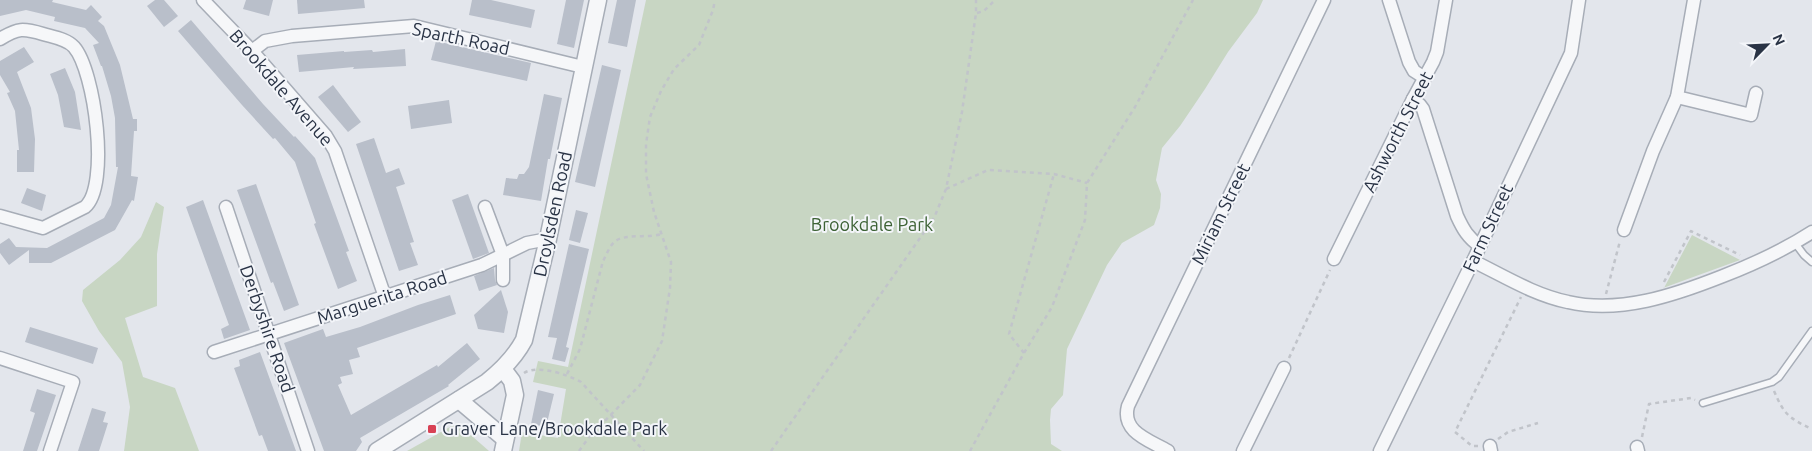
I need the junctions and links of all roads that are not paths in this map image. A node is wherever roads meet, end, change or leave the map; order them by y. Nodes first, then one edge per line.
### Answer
1 (203, 0) edge
2 (598, 0) edge
3 (1324, 0) edge
4 (1389, 0) edge
5 (1446, 0) edge
6 (1579, 0) edge
7 (1694, 0) edge
8 (0, 39) edge
9 (252, 51) junction
10 (583, 68) junction
11 (1425, 78) junction
12 (1756, 93) dead end
13 (1677, 97) junction
14 (1413, 99) junction
15 (226, 207) dead end
16 (485, 207) dead end
17 (0, 216) edge
18 (1624, 230) road end
19 (1812, 232) edge
20 (548, 239) junction
21 (1795, 243) junction
22 (1480, 246) junction
23 (503, 255) junction
24 (1334, 259) road end
25 (1473, 261) junction
26 (1812, 262) edge
27 (503, 280) dead end
28 (384, 296) junction
29 (1812, 331) edge
30 (268, 335) junction
31 (214, 352) dead end
32 (0, 358) edge
33 (1284, 368) road end
34 (508, 375) junction
35 (459, 400) junction
36 (1703, 403) road end
37 (504, 445) edge
38 (50, 451) edge
39 (308, 451) edge
40 (377, 451) edge
41 (1168, 451) edge
42 (1243, 451) edge
43 (1380, 451) edge

1 - 9 street, Brookdale Avenue
2 - 10 street, Droylsden Road
3 - 41 street, Miriam Street
4 - 11 street
5 - 11 street, Ashworth Street
6 - 22 street, Farm Street
7 - 13 street
8 - 17 street
9 - 10 street, Sparth Road
9 - 28 street, Brookdale Avenue
10 - 20 street, Droylsden Road
11 - 14 street, Ashworth Street
12 - 13 street
13 - 18 street
14 - 22 street
14 - 24 street, Ashworth Street
15 - 30 street, Derbyshire Road
16 - 23 street
19 - 21 street
20 - 23 street, Marguerita Road
20 - 34 street, Droylsden Road
21 - 25 street
21 - 26 lane
22 - 25 street, Farm Street
23 - 27 street
23 - 28 street, Marguerita Road
25 - 43 street, Farm Street
28 - 30 street, Marguerita Road
29 - 36 lane
30 - 31 street, Marguerita Road
30 - 39 street, Derbyshire Road
32 - 38 street
33 - 42 street
34 - 35 street, Droylsden Road
34 - 37 street
35 - 37 street
35 - 40 street, Droylsden Road

